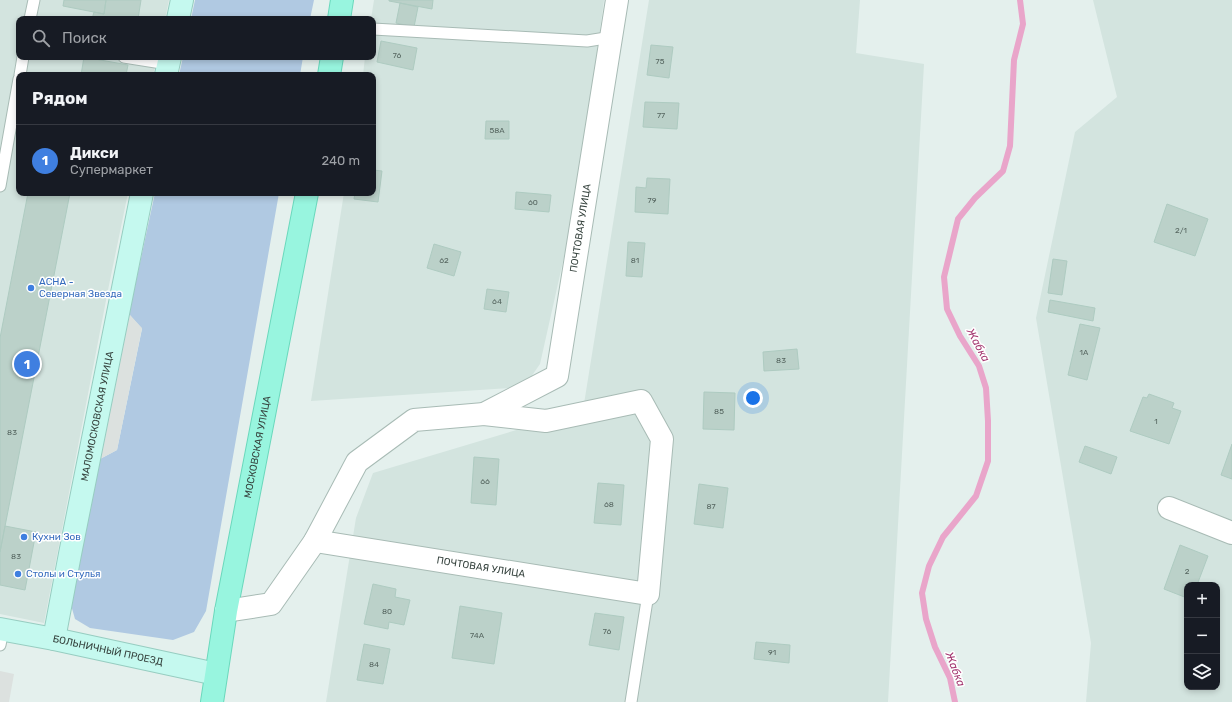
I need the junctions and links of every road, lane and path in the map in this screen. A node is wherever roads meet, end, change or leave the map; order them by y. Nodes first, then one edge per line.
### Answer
1 (34, 0) edge
2 (182, 0) edge
3 (342, 0) edge
4 (617, 0) edge
5 (31, 16) edge
6 (179, 16) edge
7 (339, 16) edge
8 (376, 29) edge
9 (612, 37) junction
10 (22, 60) edge
11 (140, 60) edge
12 (332, 60) edge
13 (168, 65) edge
14 (20, 72) edge
15 (330, 72) edge
16 (16, 96) edge
17 (0, 186) edge
18 (141, 196) edge
19 (306, 196) edge
20 (484, 414) junction
21 (1169, 508) dead end
22 (1232, 533) edge
23 (315, 541) junction
24 (648, 594) junction
25 (226, 611) junction
26 (1, 635) edge
27 (54, 639) junction
28 (216, 674) junction
29 (212, 702) edge
30 (631, 702) edge

1 - 5 lane
2 - 6 street
3 - 7 main road
4 - 9 street, ПОЧТОВАЯ УЛИЦА
8 - 9 lane
9 - 20 street, ПОЧТОВАЯ УЛИЦА
10 - 14 lane
11 - 13 lane
12 - 15 main road
16 - 17 lane
18 - 27 street, МАЛОМОСКОВСКАЯ УЛИЦА
19 - 25 main road, МОСКОВСКАЯ УЛИЦА
20 - 23 street, ПОЧТОВАЯ УЛИЦА
20 - 24 street, ПОЧТОВАЯ УЛИЦА
21 - 22 street
23 - 24 street, ПОЧТОВАЯ УЛИЦА
23 - 25 street, ПОЧТОВАЯ УЛИЦА
24 - 30 lane, ПОЧТОВАЯ УЛИЦА
25 - 28 main road, МОСКОВСКАЯ УЛИЦА
26 - 27 street, БОЛЬНИЧНЫЙ ПРОЕЗД
27 - 28 street, БОЛЬНИЧНЫЙ ПРОЕЗД
28 - 29 main road, МОСКОВСКАЯ УЛИЦА

